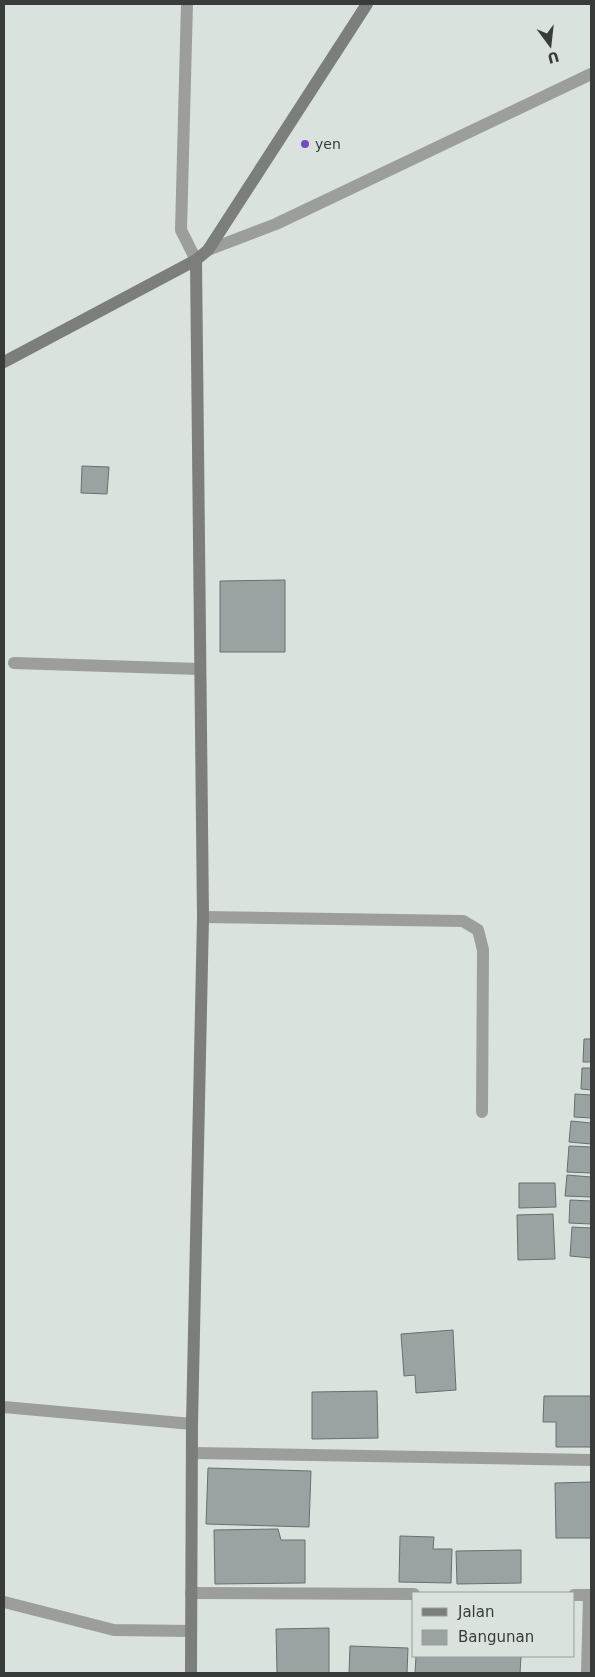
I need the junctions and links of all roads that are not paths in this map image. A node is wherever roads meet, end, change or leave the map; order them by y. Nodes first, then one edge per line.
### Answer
1 (187, 4) edge
2 (367, 4) edge
3 (591, 74) edge
4 (208, 250) junction
5 (196, 260) junction
6 (4, 362) edge
7 (14, 663) dead end
8 (199, 669) junction
9 (203, 917) junction
10 (482, 1112) dead end
11 (4, 1407) edge
12 (192, 1424) junction
13 (194, 1453) junction
14 (591, 1460) edge
15 (191, 1593) junction
16 (412, 1594) edge
17 (575, 1594) edge
18 (590, 1595) edge
19 (4, 1602) edge
20 (191, 1631) junction
21 (191, 1673) edge
22 (587, 1673) edge

1 - 5 street
2 - 4 street
3 - 4 street
4 - 5 street
5 - 6 street
5 - 8 street
7 - 8 street
8 - 9 street
9 - 10 street
9 - 12 street
11 - 12 street
12 - 13 street
13 - 14 street
13 - 15 street
15 - 16 street
15 - 20 street
17 - 18 street
18 - 22 street
19 - 20 street
20 - 21 street

